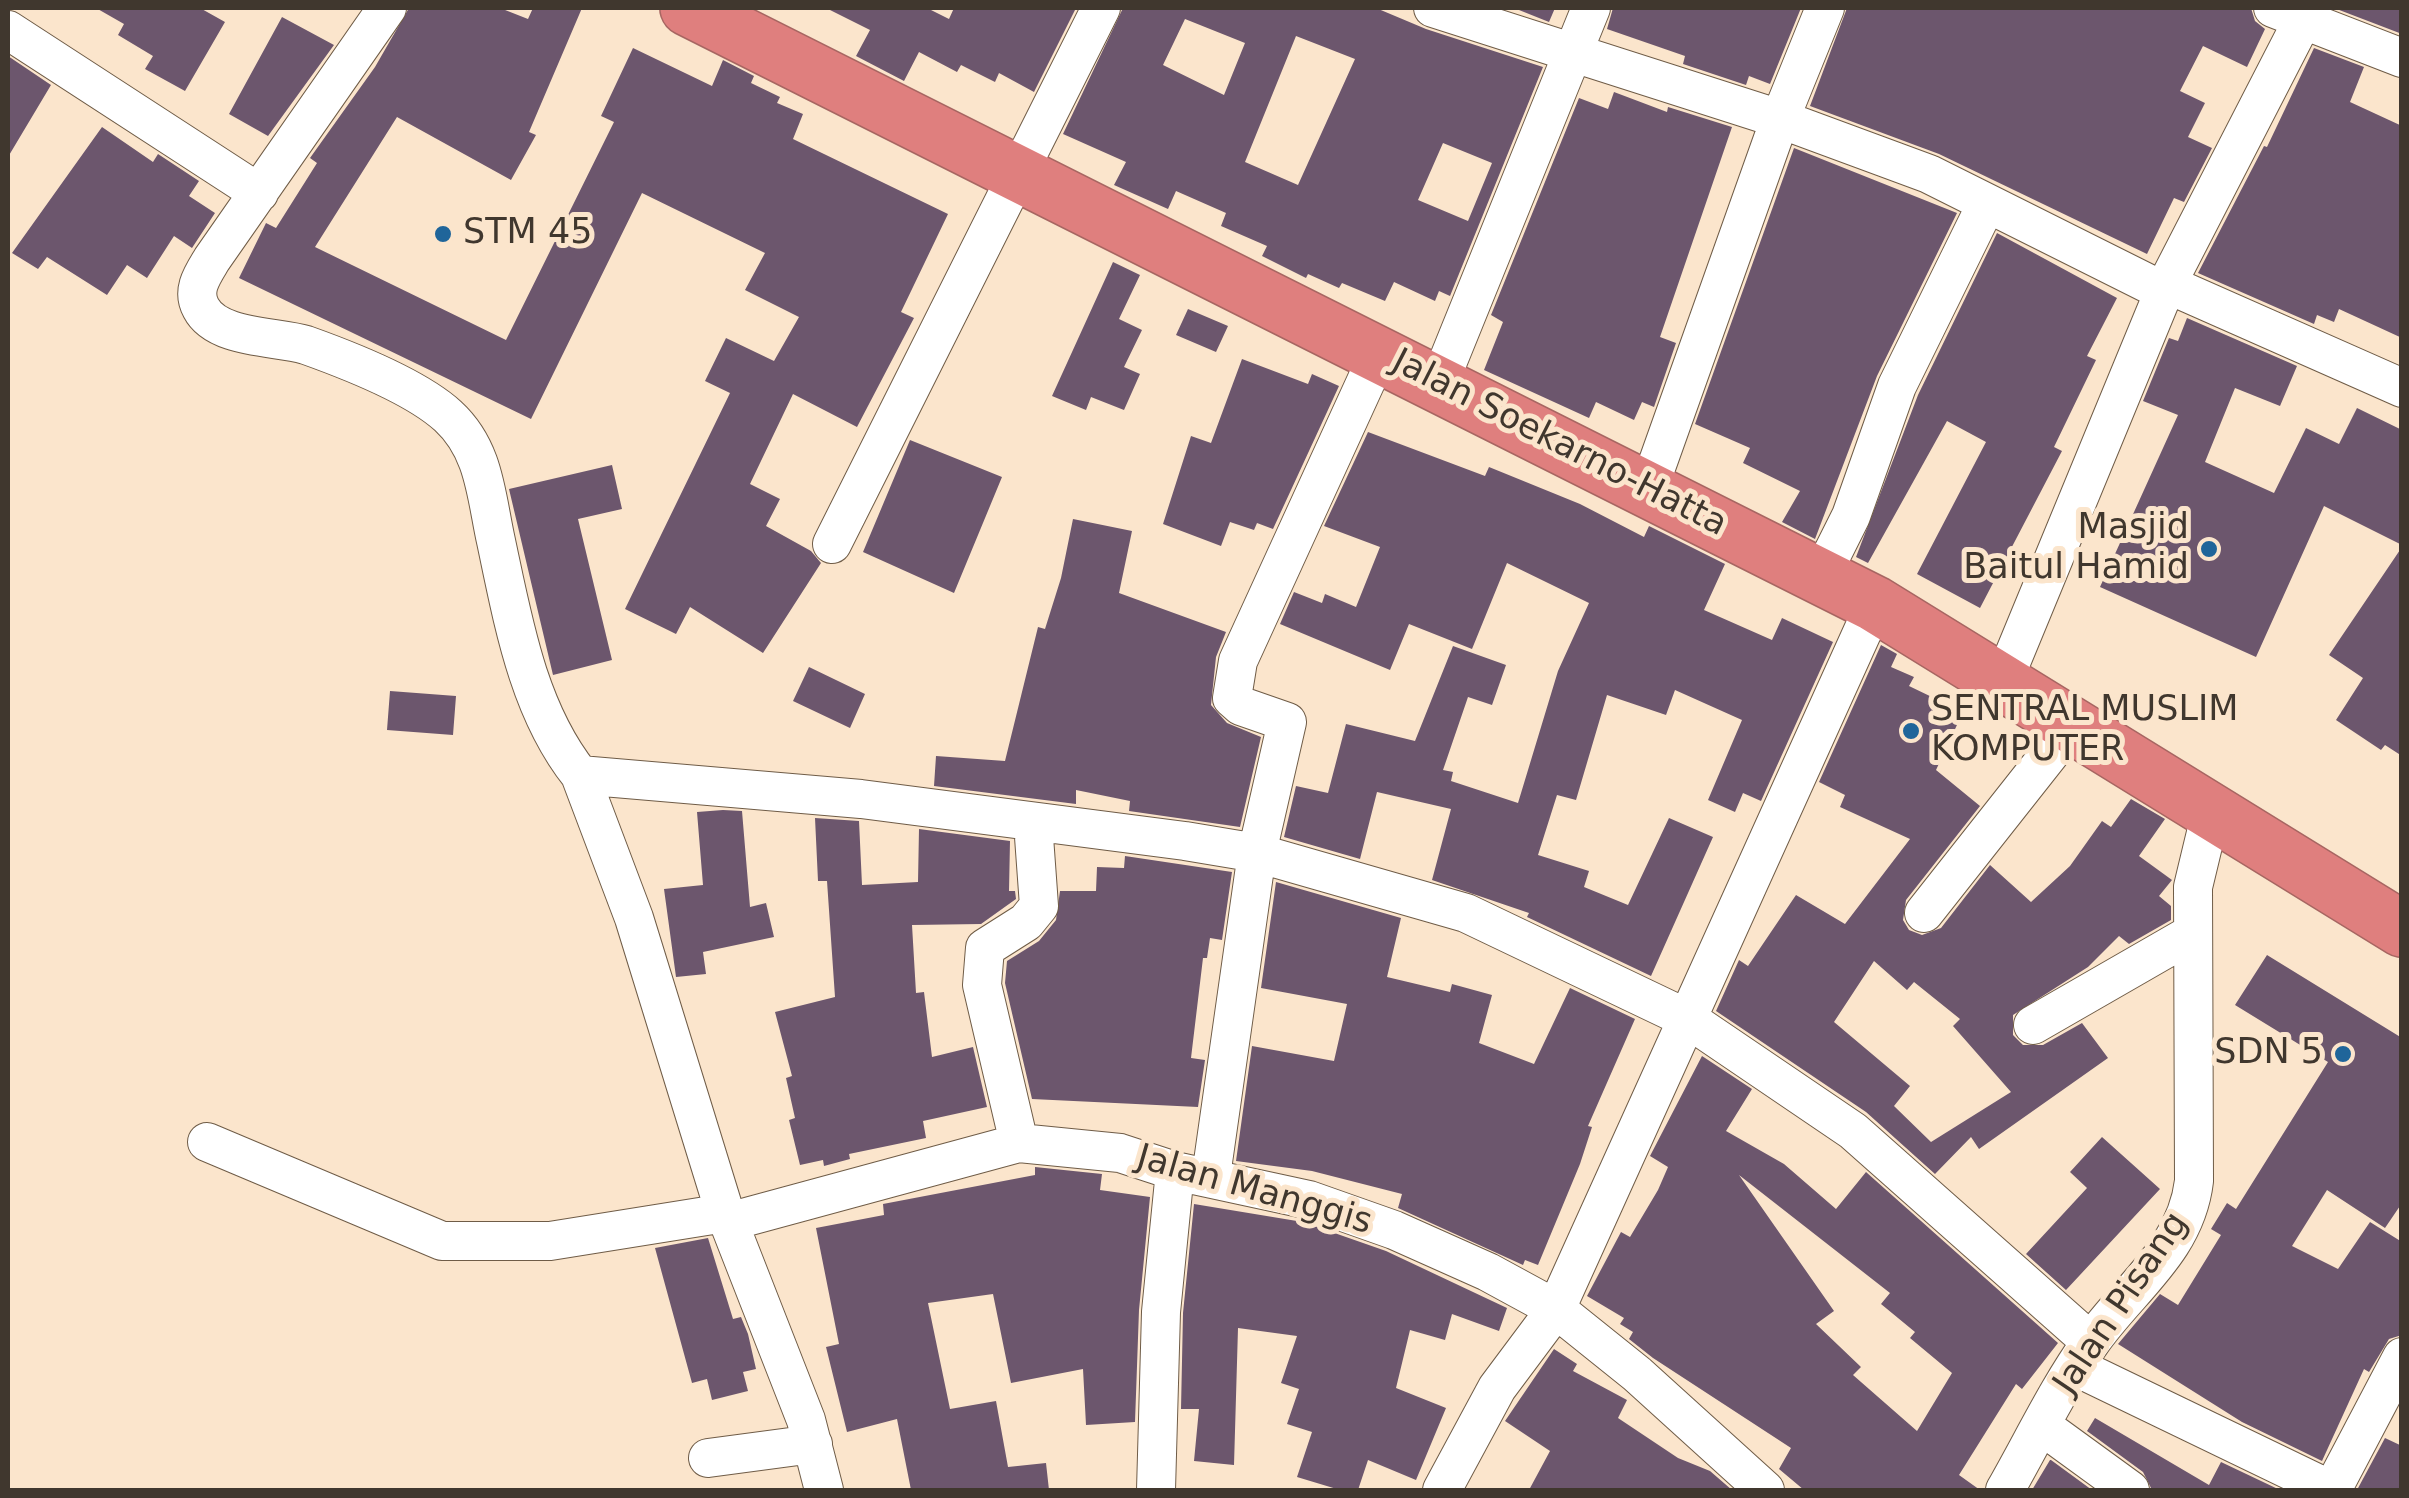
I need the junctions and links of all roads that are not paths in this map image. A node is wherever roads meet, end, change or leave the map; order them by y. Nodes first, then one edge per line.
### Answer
1 (387, 8) edge
2 (688, 8) edge
3 (1101, 8) edge
4 (1433, 8) edge
5 (1591, 8) edge
6 (1826, 8) edge
7 (2295, 12) edge
8 (8, 30) edge
9 (1572, 55) junction
10 (2402, 58) edge
11 (1780, 119) junction
12 (1017, 170) junction
13 (258, 193) junction
14 (1987, 203) junction
15 (2166, 288) junction
16 (1379, 353) junction
17 (1440, 383) junction
18 (2401, 387) edge
19 (1648, 490) junction
20 (832, 544) dead end
21 (1821, 576) junction
22 (1875, 604) junction
23 (2004, 680) junction
24 (2074, 723) junction
25 (580, 775) junction
26 (2212, 808) junction
27 (1033, 823) junction
28 (1257, 853) junction
29 (1924, 913) dead end
30 (2402, 929) edge
31 (2193, 933) junction
32 (1688, 1019) junction
33 (2033, 1025) dead end
34 (207, 1142) dead end
35 (1019, 1143) junction
36 (1193, 1174) junction
37 (727, 1217) junction
38 (1556, 1309) junction
39 (2083, 1354) junction
40 (2402, 1357) edge
41 (2042, 1426) junction
42 (812, 1444) junction
43 (708, 1458) dead end
44 (824, 1490) edge
45 (1156, 1490) edge
46 (1442, 1490) edge
47 (1765, 1490) edge
48 (2006, 1490) edge
49 (2130, 1490) edge
50 (2331, 1490) edge

1 - 13 street
2 - 12 highway, Jalan Soekarno-Hatta
3 - 12 street
4 - 9 street
5 - 9 street
6 - 11 street
7 - 10 street
7 - 15 street
8 - 13 street
9 - 11 street
9 - 17 street
11 - 14 street
11 - 19 street
12 - 16 highway, Jalan Soekarno-Hatta
12 - 20 street
13 - 25 street
14 - 15 street
14 - 21 street
15 - 18 street
15 - 23 street
16 - 17 highway, Jalan Soekarno-Hatta
16 - 28 street
17 - 19 highway, Jalan Soekarno-Hatta
19 - 21 highway, Jalan Soekarno-Hatta
21 - 22 highway, Jalan Soekarno-Hatta
22 - 23 highway, Jalan Soekarno-Hatta
22 - 32 street
23 - 24 highway, Jalan Soekarno-Hatta
24 - 26 highway, Jalan Soekarno-Hatta
24 - 29 street
25 - 27 street
25 - 37 street
26 - 30 highway, Jalan Soekarno-Hatta
26 - 31 street, Jalan Pisang
27 - 28 street
27 - 35 street
28 - 32 street
28 - 36 street
31 - 33 street
31 - 39 street, Jalan Pisang
32 - 38 street
32 - 39 street
34 - 37 street, Jalan Manggis
35 - 36 street, Jalan Manggis
35 - 37 street, Jalan Manggis
36 - 38 street, Jalan Manggis
36 - 45 street
37 - 42 street
38 - 46 street
38 - 47 street, Jalan Manggis
39 - 41 street, Jalan Pisang
39 - 50 street
40 - 50 street
41 - 48 street, Jalan Pisang
41 - 49 street
42 - 43 street
42 - 44 street

